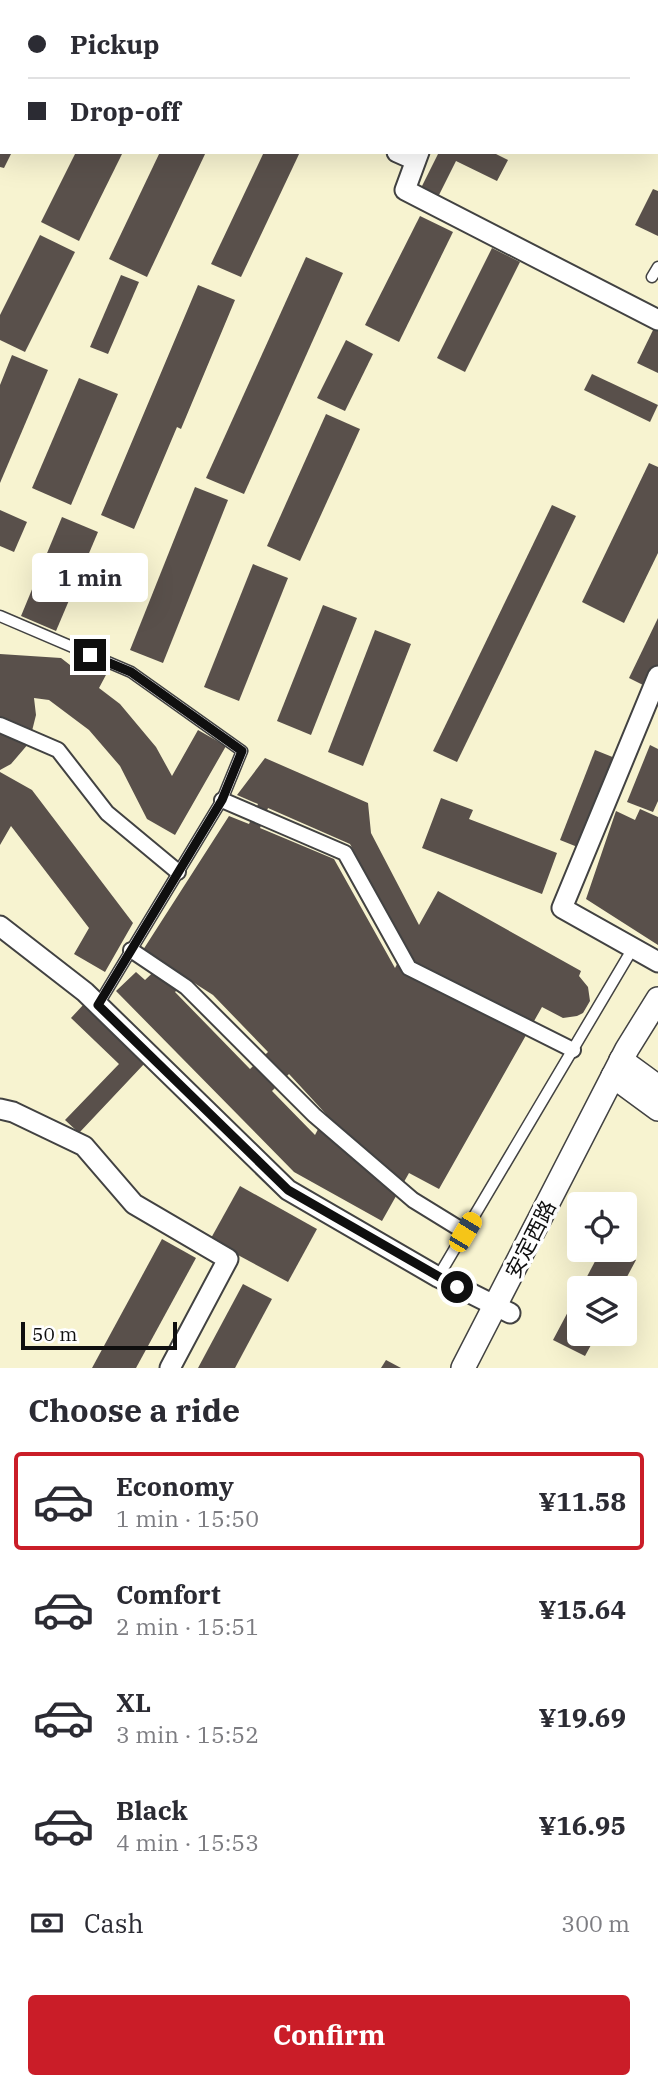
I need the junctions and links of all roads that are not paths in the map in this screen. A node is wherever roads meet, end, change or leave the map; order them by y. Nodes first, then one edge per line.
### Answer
1 (417, 156) edge
2 (658, 267) edge
3 (652, 277) dead end
4 (658, 320) edge
5 (0, 617) edge
6 (658, 676) edge
7 (0, 725) edge
8 (222, 800) junction
9 (178, 872) junction
10 (0, 926) edge
11 (633, 948) junction
12 (131, 950) junction
13 (658, 962) edge
14 (658, 999) edge
15 (98, 1005) junction
16 (658, 1029) edge
17 (573, 1050) junction
18 (624, 1073) junction
19 (658, 1087) edge
20 (0, 1109) edge
21 (658, 1109) edge
22 (465, 1232) junction
23 (438, 1277) junction
24 (503, 1310) junction
25 (170, 1368) edge
26 (463, 1368) edge
27 (480, 1368) edge

1 - 4 street
2 - 3 lane
5 - 8 lane
6 - 11 street
7 - 9 street
8 - 9 lane
8 - 17 street
9 - 12 lane
10 - 15 street
11 - 13 street
11 - 17 lane
12 - 15 lane
12 - 22 street
14 - 18 street, 安定西路
15 - 23 street
16 - 18 street, 安定西路
17 - 22 lane
18 - 19 street
18 - 21 street
18 - 24 street, 安定西路
20 - 25 street
22 - 23 lane
23 - 24 street
24 - 26 street, 安定西路
24 - 27 street, 安定西路

